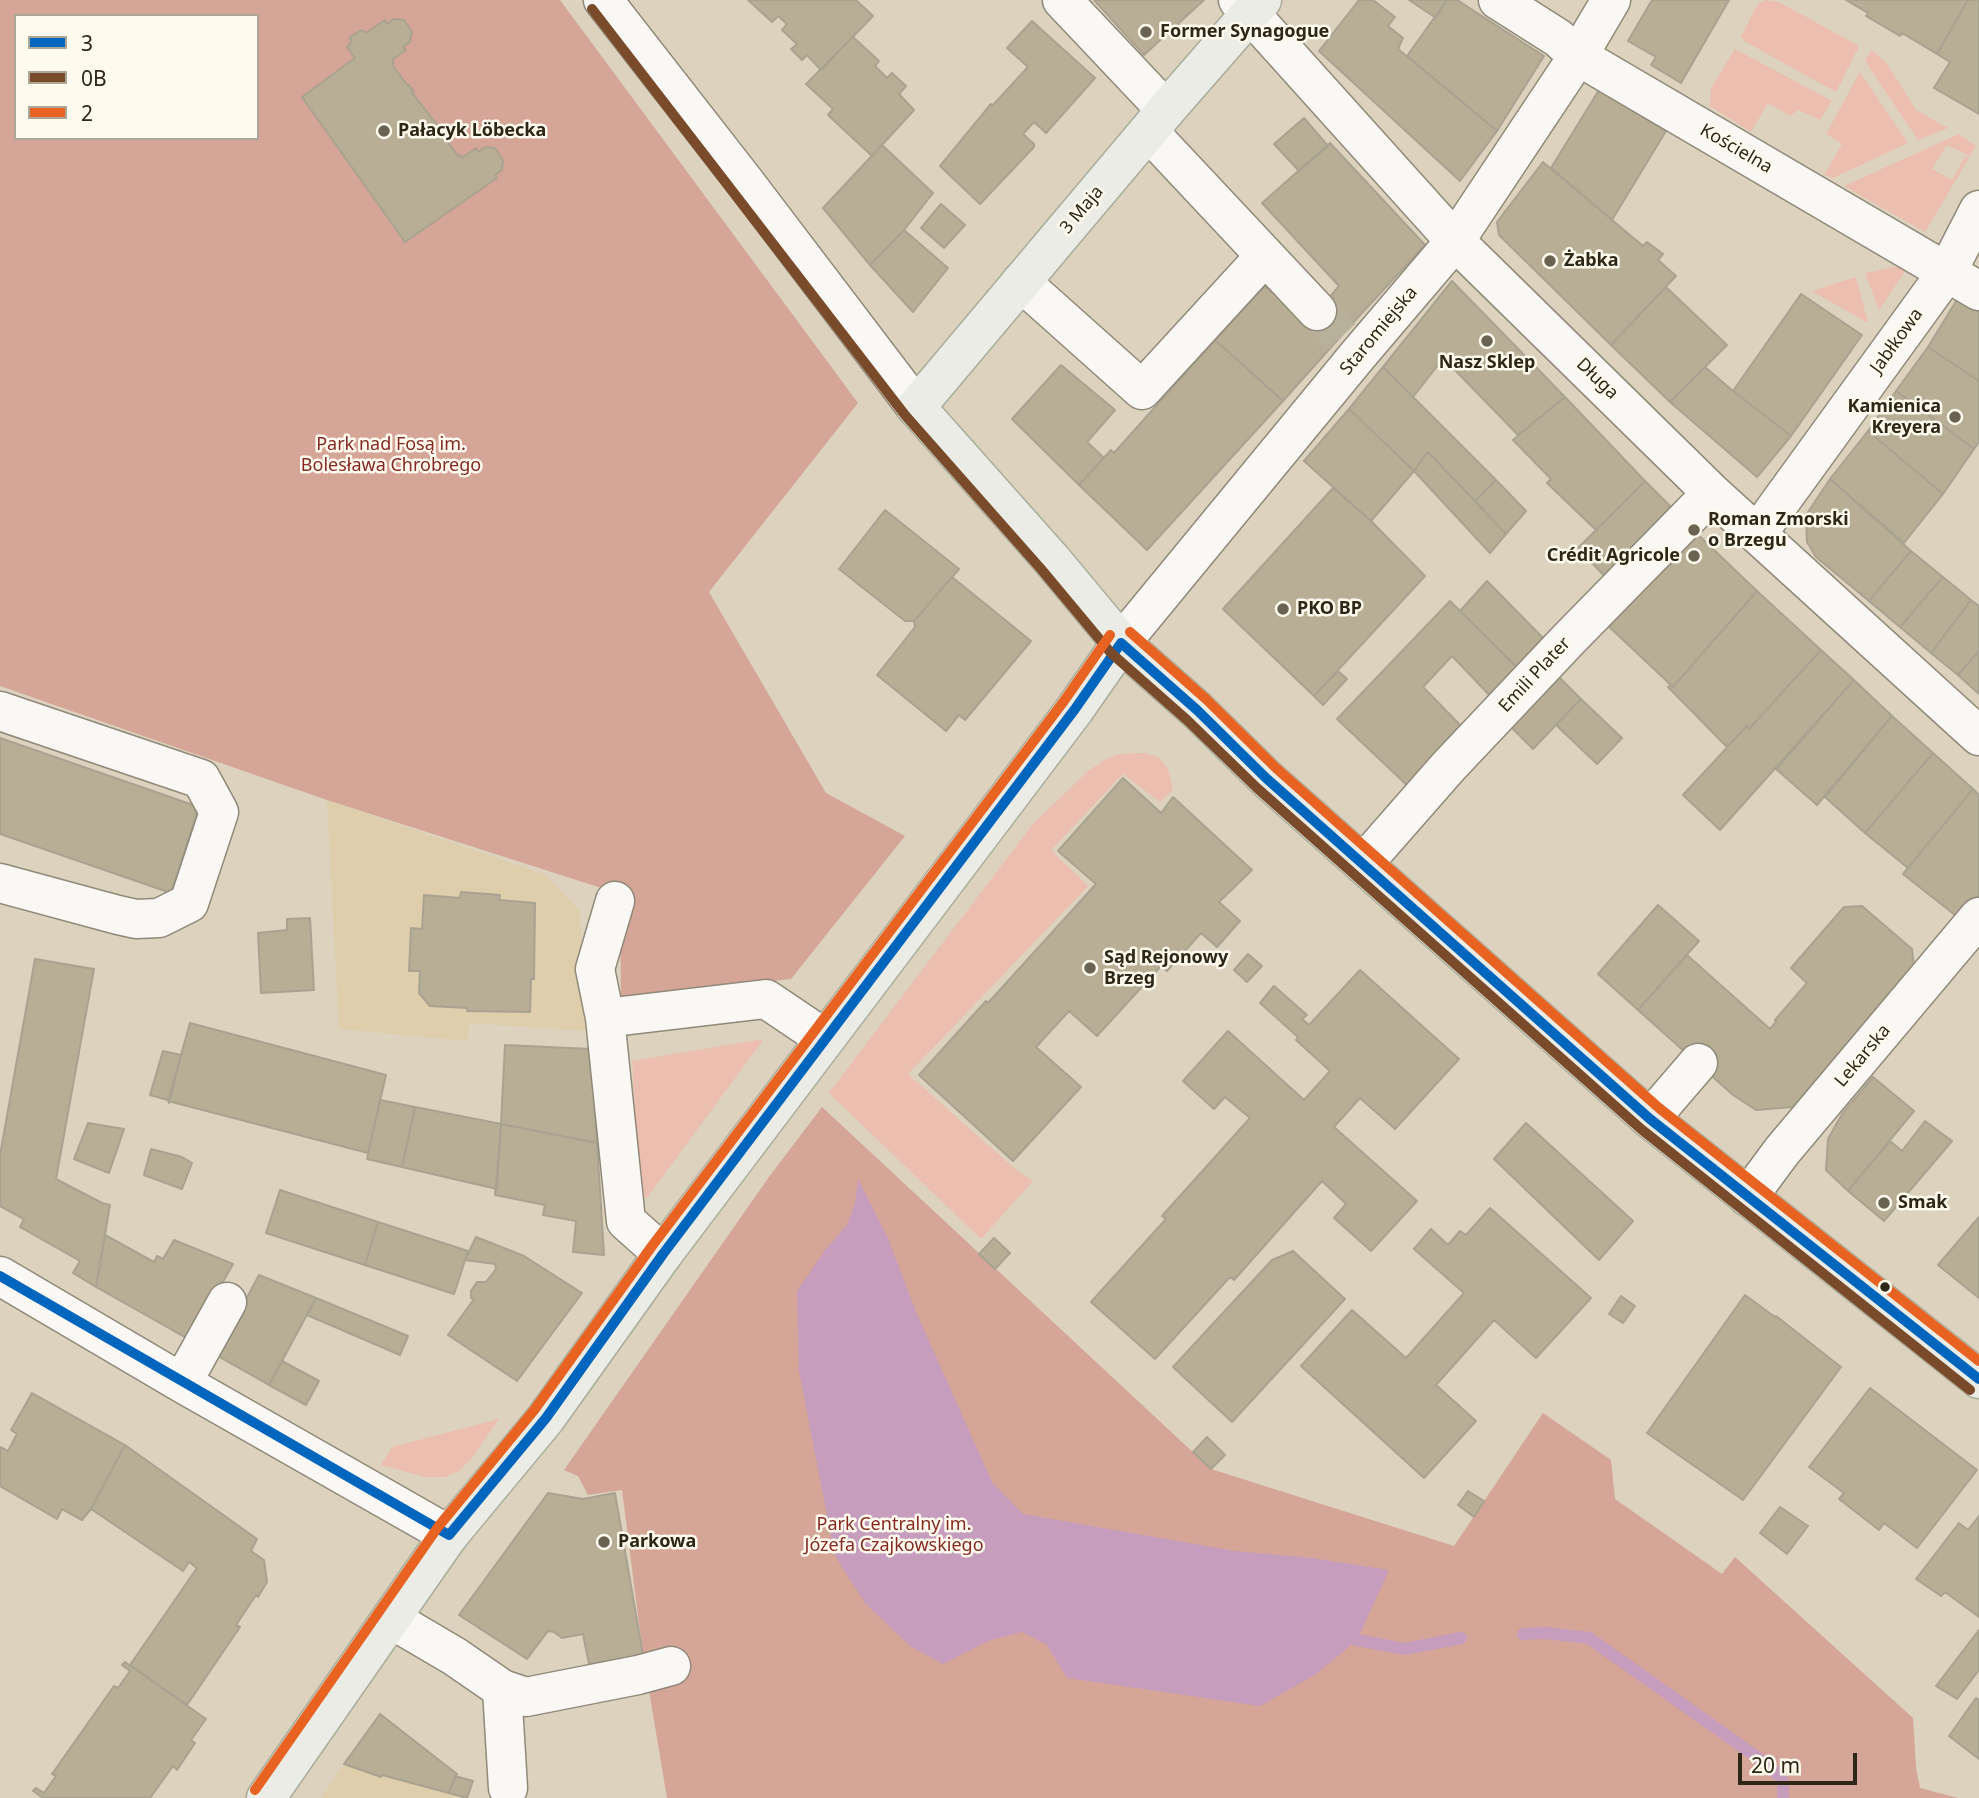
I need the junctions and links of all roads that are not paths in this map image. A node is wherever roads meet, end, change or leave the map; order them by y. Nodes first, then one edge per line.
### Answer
1 (603, 0) edge
2 (1062, 0) edge
3 (1498, 0) edge
4 (1611, 0) edge
5 (1250, 5) edge
6 (1578, 56) junction
7 (1157, 121) junction
8 (1979, 210) edge
9 (1455, 241) junction
10 (1265, 256) junction
11 (1947, 271) junction
12 (1021, 282) junction
13 (1979, 291) edge
14 (1339, 335) junction
15 (916, 407) junction
16 (1712, 493) junction
17 (1757, 534) junction
18 (1121, 643) junction
19 (0, 711) edge
20 (1979, 736) edge
21 (1363, 864) junction
22 (0, 883) edge
23 (615, 901) dead end
24 (1979, 917) edge
25 (605, 1018) junction
26 (824, 1038) junction
27 (1698, 1063) dead end
28 (1650, 1119) junction
29 (1748, 1197) junction
30 (663, 1254) junction
31 (0, 1276) edge
32 (227, 1302) dead end
33 (1979, 1379) edge
34 (182, 1383) junction
35 (449, 1535) junction
36 (391, 1619) junction
37 (671, 1666) dead end
38 (502, 1689) junction
39 (508, 1788) dead end
40 (266, 1798) edge

1 - 15 street
2 - 7 street
3 - 6 street, Kościelna
4 - 6 street, Staromiejska
5 - 7 main road, 3 Maja
5 - 9 street, Długa
6 - 9 street, Staromiejska
6 - 11 street, Kościelna
7 - 10 street
7 - 12 main road, 3 Maja
8 - 11 street, Jabłkowa
9 - 14 street, Staromiejska
9 - 16 street, Długa
10 - 12 street
10 - 14 street
11 - 13 street, Kościelna
11 - 17 street, Jabłkowa
12 - 15 main road, 3 Maja
14 - 18 street, Staromiejska
15 - 18 main road
16 - 17 street, Długa
16 - 21 street, Emili Plater
17 - 20 street, Długa
18 - 21 main road
18 - 26 main road
19 - 22 street
21 - 28 main road
23 - 25 street
24 - 29 street, Lekarska
25 - 26 street
25 - 30 street
26 - 30 main road
27 - 28 street
28 - 29 main road
29 - 33 main road
30 - 35 main road
31 - 34 street
32 - 34 street
34 - 35 street
35 - 36 main road
36 - 38 street
36 - 40 main road
37 - 38 street
38 - 39 street

